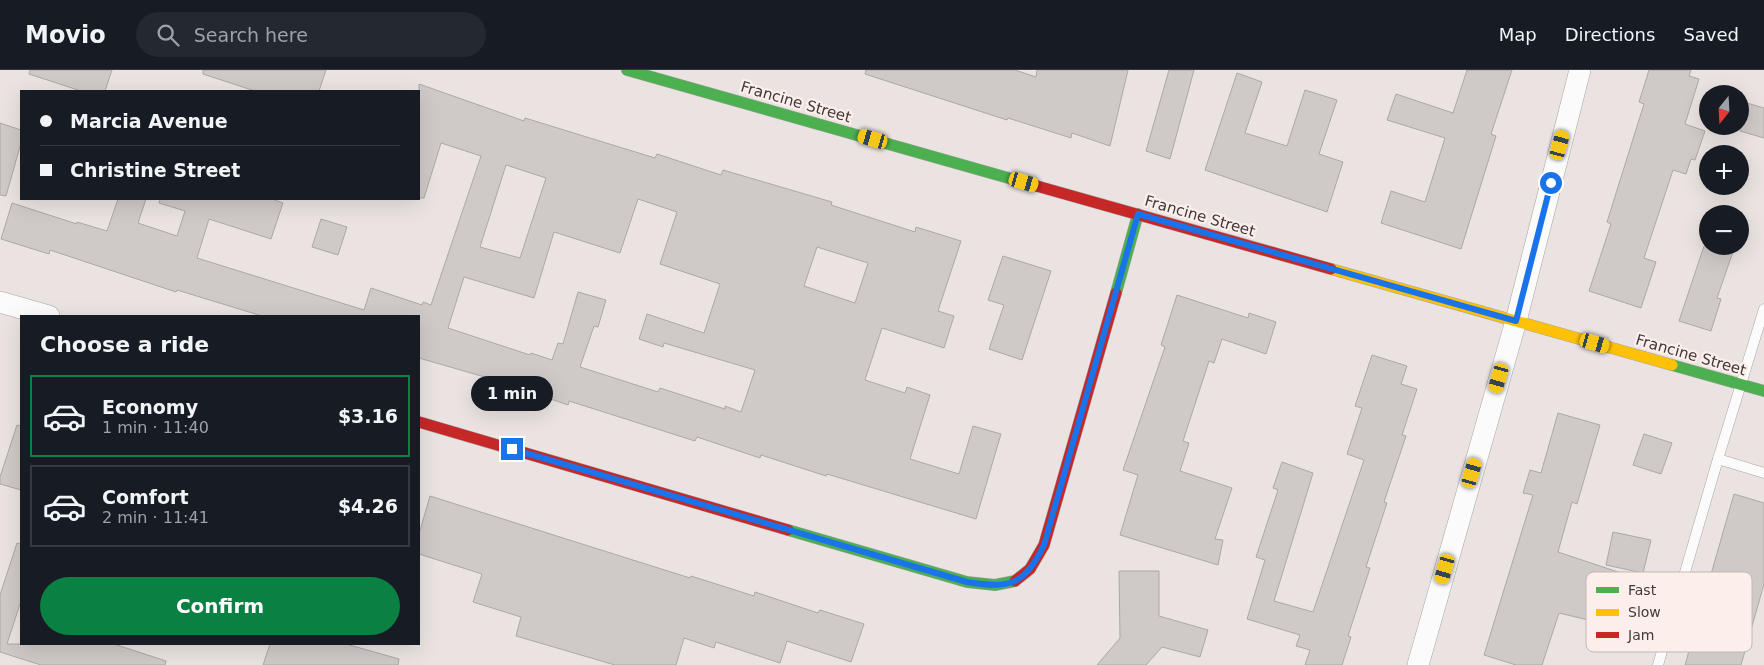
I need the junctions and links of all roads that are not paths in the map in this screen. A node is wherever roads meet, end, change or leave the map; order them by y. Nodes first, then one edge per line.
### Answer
1 (627, 70) edge
2 (1580, 70) edge
3 (1138, 214) junction
4 (0, 302) edge
5 (1764, 309) edge
6 (46, 315) edge
7 (1516, 321) junction
8 (1741, 385) junction
9 (1764, 392) edge
10 (420, 422) edge
11 (1718, 459) junction
12 (1764, 473) edge
13 (1685, 572) edge
14 (1662, 652) edge
15 (1418, 665) edge
16 (1658, 665) edge

1 - 3 street, Francine Street
2 - 7 street
3 - 7 street, Francine Street
3 - 10 street
4 - 6 street
5 - 8 lane
7 - 8 street, Francine Street
7 - 15 street
8 - 9 street, Francine Street
8 - 11 lane
11 - 12 lane
11 - 13 lane
14 - 16 lane

